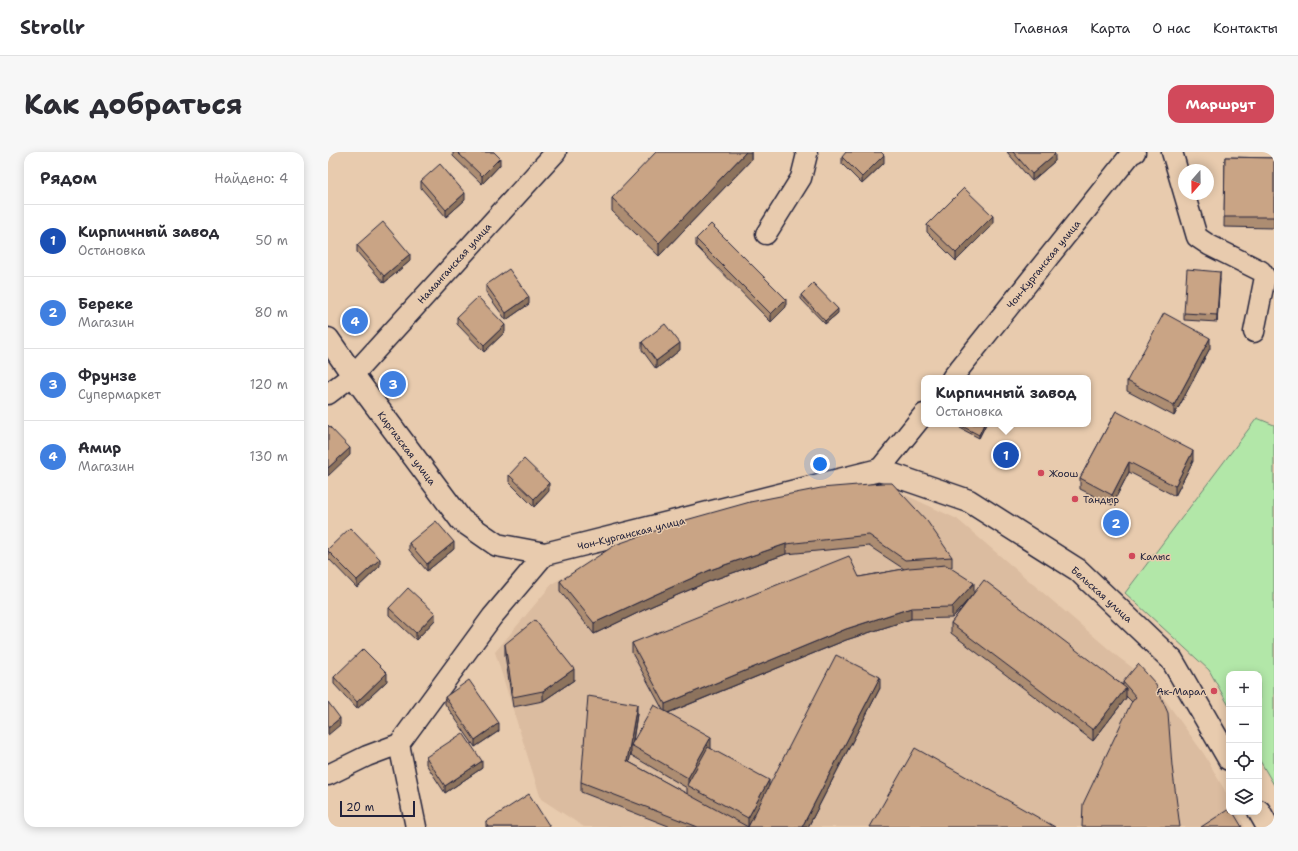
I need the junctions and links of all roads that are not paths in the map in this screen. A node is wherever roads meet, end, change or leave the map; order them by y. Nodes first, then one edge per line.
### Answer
1 (556, 152) edge
2 (806, 152) edge
3 (1135, 152) edge
4 (1172, 152) edge
5 (766, 234) dead end
6 (1254, 332) dead end
7 (328, 339) edge
8 (353, 375) junction
9 (954, 375) edge
10 (328, 394) edge
11 (921, 418) edge
12 (879, 470) junction
13 (544, 554) junction
14 (399, 744) junction
15 (1226, 753) edge
16 (328, 775) edge
17 (1261, 815) edge
18 (416, 827) edge
19 (1268, 827) edge

1 - 8 street, Наманганская улица
2 - 5 street
3 - 9 street, Чон-Курганская улица
4 - 6 street
7 - 8 street, Киргизская улица
8 - 10 street
8 - 13 street, Киргизская улица
11 - 12 street
12 - 13 street, Чон-Курганская улица
12 - 15 street, Бельская улица
13 - 14 street
14 - 16 street
14 - 18 street
17 - 19 street

